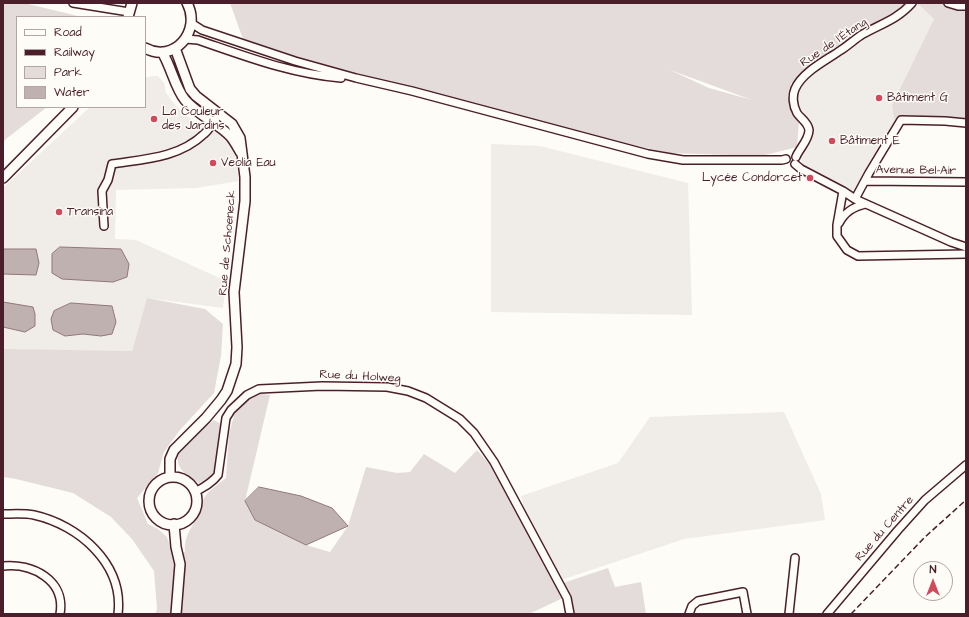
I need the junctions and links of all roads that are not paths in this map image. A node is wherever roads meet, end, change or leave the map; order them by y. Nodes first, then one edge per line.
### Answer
1 (73, 3) edge
2 (132, 3) edge
3 (187, 3) edge
4 (912, 3) edge
5 (948, 3) edge
6 (966, 6) edge
7 (128, 15) edge
8 (191, 23) junction
9 (185, 39) junction
10 (175, 48) junction
11 (146, 49) edge
12 (162, 52) junction
13 (356, 78) junction
14 (71, 108) edge
15 (220, 114) junction
16 (213, 123) junction
17 (966, 123) edge
18 (243, 156) junction
19 (796, 160) junction
20 (3, 178) edge
21 (865, 181) junction
22 (966, 182) edge
23 (843, 191) junction
24 (855, 200) junction
25 (865, 204) junction
26 (837, 225) junction
27 (104, 226) dead end
28 (951, 242) junction
29 (966, 247) edge
30 (950, 254) junction
31 (966, 254) edge
32 (966, 465) edge
33 (170, 477) junction
34 (195, 492) junction
35 (3, 514) edge
36 (174, 524) junction
37 (795, 558) dead end
38 (3, 566) edge
39 (60, 614) edge
40 (118, 614) edge
41 (176, 614) edge
42 (570, 614) edge
43 (689, 614) edge
44 (747, 614) edge
45 (789, 614) edge
46 (827, 614) edge

1 - 7 street
2 - 7 main road
3 - 8 main road
4 - 19 street, Rue de l'Étang
5 - 6 street
8 - 9 main road
8 - 13 street
9 - 10 main road
9 - 13 street
10 - 12 main road
10 - 15 main road, Rue de Schoeneck
11 - 12 main road
12 - 16 main road, Rue de Schoeneck
13 - 19 street
14 - 20 main road
15 - 16 street
15 - 18 main road, Rue de Schoeneck
16 - 18 main road, Rue de Schoeneck
16 - 27 street
17 - 21 street, Avenue Bel-Air
18 - 33 main road, Rue de Schoeneck
19 - 23 street
21 - 22 street, Avenue Bel-Air
21 - 24 street, Avenue Bel-Air
23 - 24 street
23 - 26 street
24 - 25 street
25 - 26 street
25 - 28 street
26 - 30 street
28 - 29 street
28 - 30 street
30 - 31 street
32 - 46 street, Rue du Centre
33 - 34 main road
33 - 36 main road
34 - 36 main road
34 - 42 street, Rue du Holweg
35 - 40 street
36 - 41 main road
37 - 45 street
38 - 39 street
43 - 44 street

